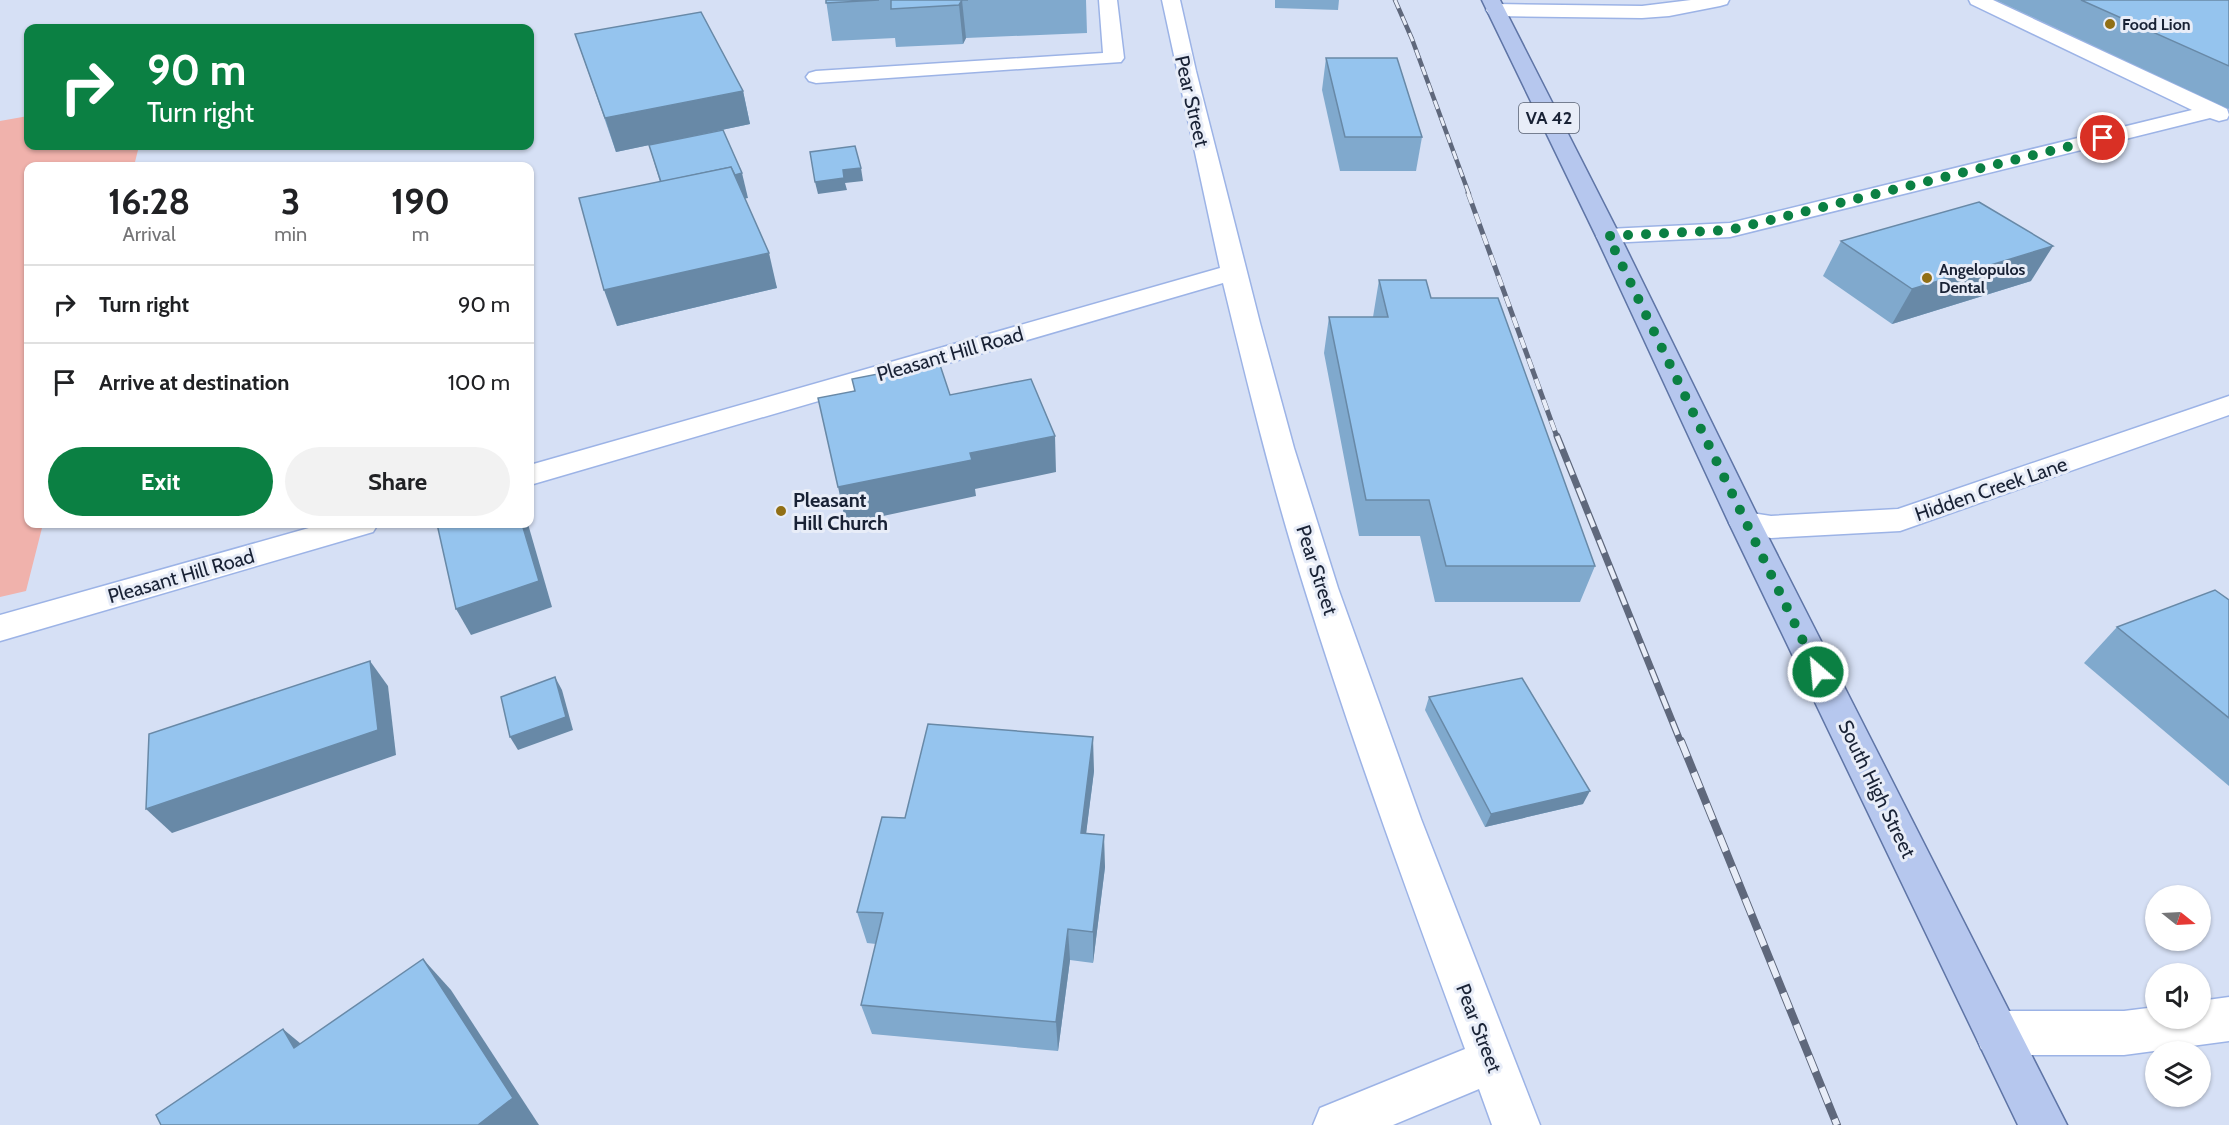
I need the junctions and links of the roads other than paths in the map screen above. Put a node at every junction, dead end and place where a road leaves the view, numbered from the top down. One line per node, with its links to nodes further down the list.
1 (1108, 0): 6 (street)
2 (1171, 0): 9 (street, Pear Street)
3 (1720, 0): 5 (street)
4 (1978, 0): 7 (street)
5 (1493, 5): 8 (main road, South High Street / VA 42)
6 (816, 76)
7 (2221, 114): 8 (street)
8 (1608, 236): 12 (main road, South High Street / VA 42)
9 (1233, 272): 11 (street, Pleasant Hill Road); 17 (street, Pear Street)
10 (2229, 405): 12 (street, Hidden Creek Lane)
11 (534, 474)
12 (1745, 523): 16 (main road, South High Street / VA 42)
13 (348, 528): 14 (street, Pleasant Hill Road)
14 (0, 628)
15 (2229, 1019): 16 (street)
16 (1997, 1033): 20 (main road, South High Street / VA 42)
17 (1492, 1061): 18 (street); 19 (street, Pear Street)
18 (1337, 1125)
19 (1515, 1125)
20 (2043, 1125)

